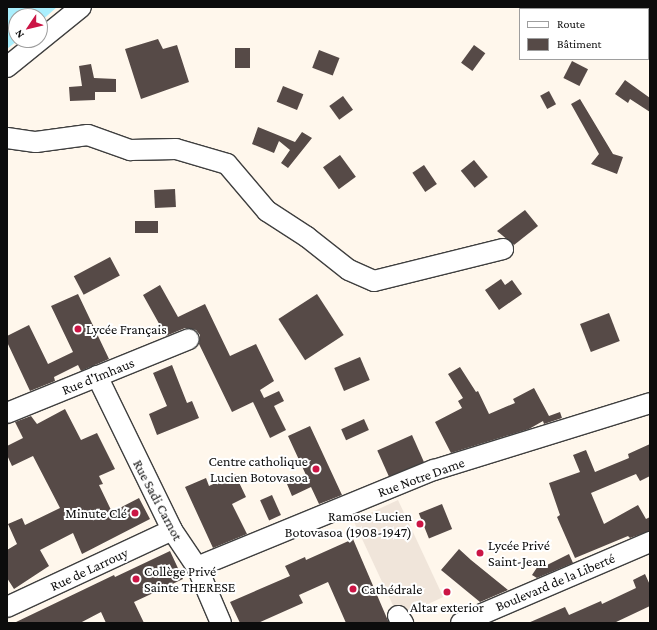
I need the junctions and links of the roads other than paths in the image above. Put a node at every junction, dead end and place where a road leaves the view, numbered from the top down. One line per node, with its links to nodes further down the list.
1 (81, 7): 2 (street)
2 (7, 67)
3 (7, 138): 4 (street)
4 (503, 250)
5 (189, 339): 6 (street, Rue d'Imhaus)
6 (97, 376): 8 (street, Rue d'Imhaus); 9 (street, Rue Sadi Carnot)
7 (650, 403): 11 (street, Rue Notre Dame)
8 (7, 413)
9 (172, 530): 11 (street, Rue Sadi Carnot); 12 (street, Rue de Larrouy)
10 (650, 542): 14 (street, Boulevard de la Liberté)
11 (197, 567): 13 (street, Rue Sadi Carnot)
12 (7, 607)
13 (222, 623)
14 (461, 623)

